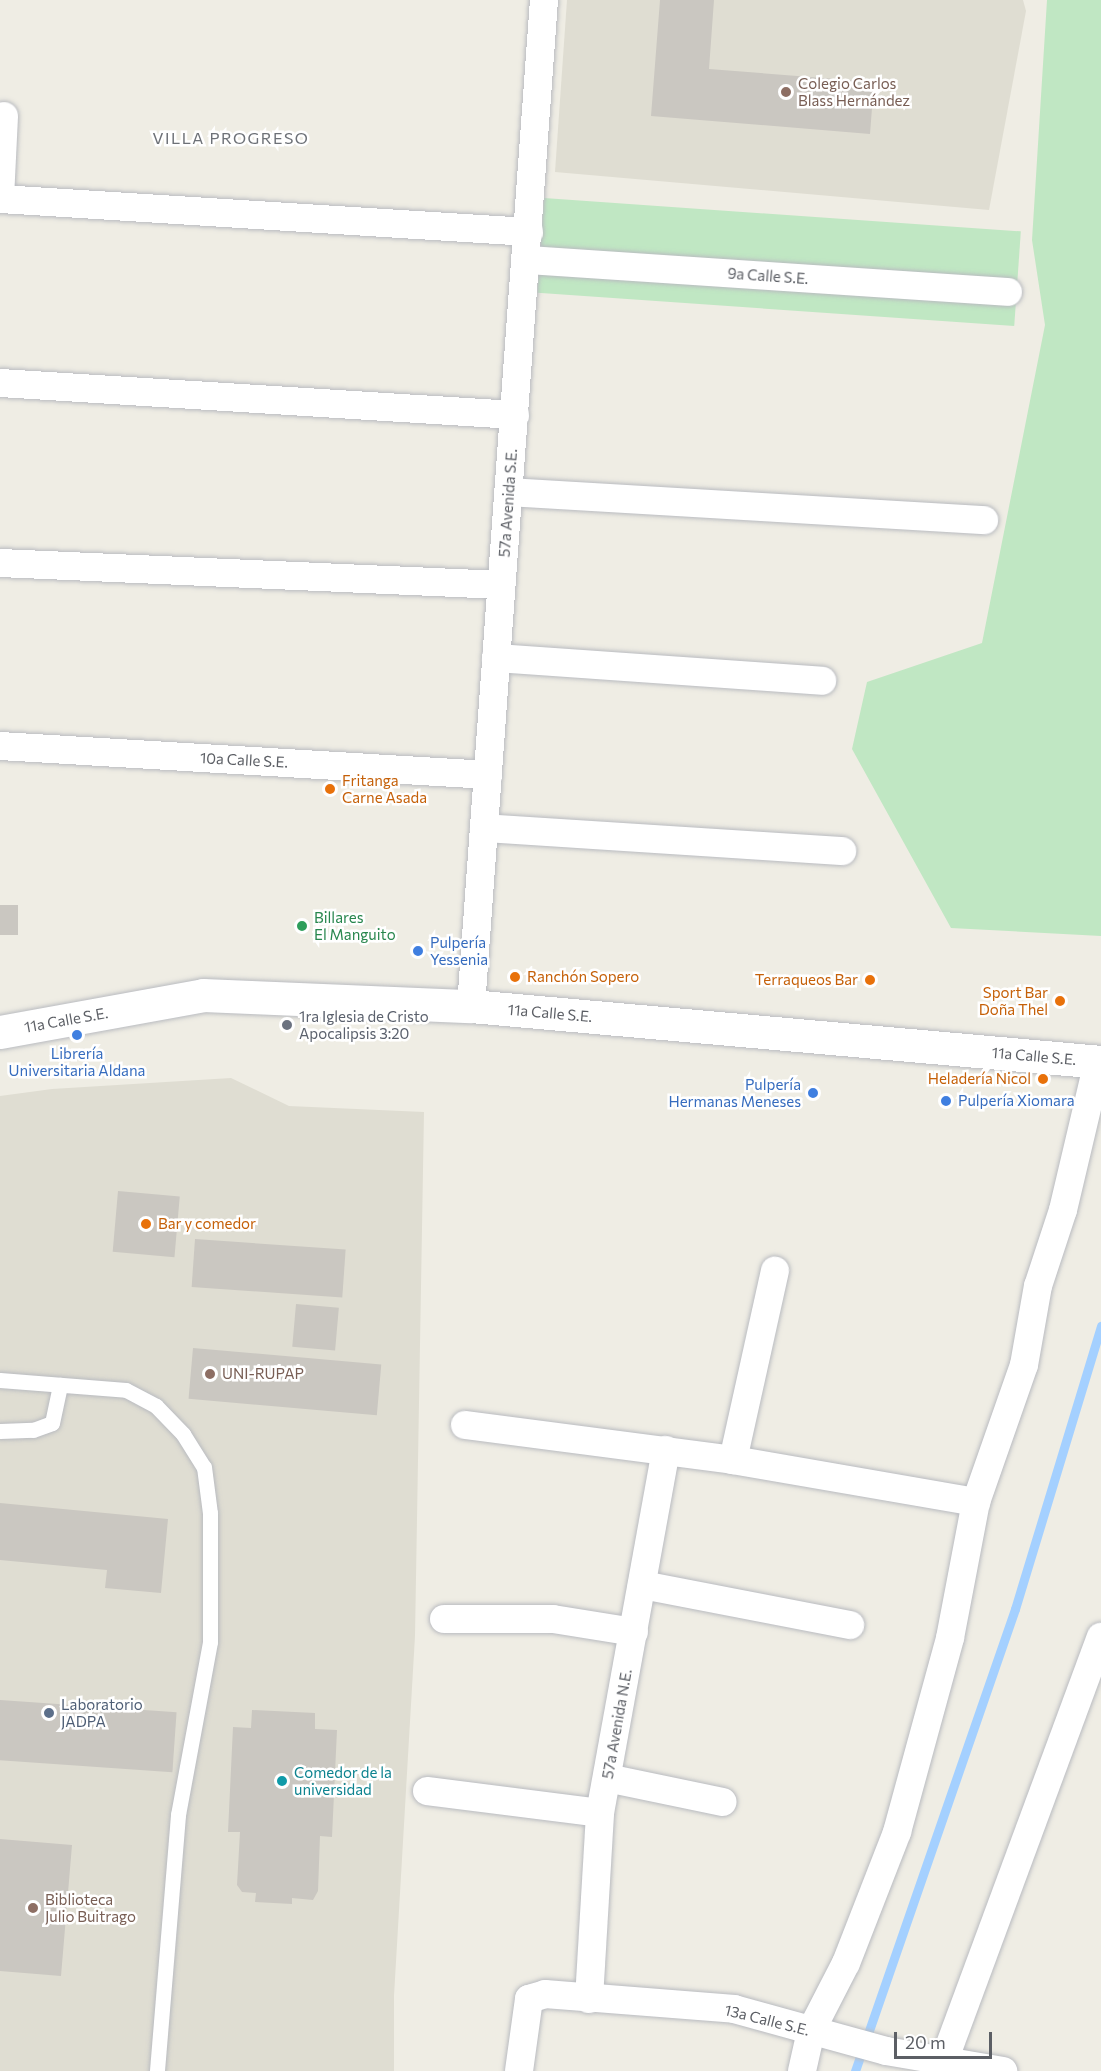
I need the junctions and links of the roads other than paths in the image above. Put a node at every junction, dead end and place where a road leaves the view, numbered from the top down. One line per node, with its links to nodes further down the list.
1 (544, 0): 4 (street, 57a Avenida S.E.)
2 (4, 116): 3 (street)
3 (0, 198): 4 (street, 9a Calle S.E.)
4 (528, 246): 5 (street, 9a Calle S.E.); 7 (street, 57a Avenida S.E.)
5 (1008, 292)
6 (0, 384): 7 (street)
7 (515, 415): 8 (street, 57a Avenida S.E.)
8 (509, 492): 9 (street); 11 (street, 57a Avenida S.E.)
9 (984, 520)
10 (0, 563): 11 (street)
11 (502, 585): 12 (street, 57a Avenida S.E.)
12 (496, 658): 13 (street); 15 (street, 57a Avenida S.E.)
13 (822, 681)
14 (0, 746): 15 (street, 10a Calle S.E.)
15 (488, 775): 16 (street, 57a Avenida S.E.)
16 (484, 828): 17 (street); 18 (street, 57a Avenida S.E.)
17 (842, 851)
18 (471, 1006): 19 (street, 11a Calle S.E.); 20 (street, 11a Calle S.E.)
19 (0, 1032)
20 (1100, 1062): 28 (street)
21 (775, 1270): 27 (street)
22 (0, 1380): 23 (lane)
23 (60, 1385): 25 (lane); 41 (lane)
24 (465, 1425): 26 (street)
25 (0, 1431)
26 (666, 1450): 27 (street); 29 (street, 57a Avenida N.E.)
27 (733, 1460): 28 (street)
28 (976, 1502): 39 (street)
29 (642, 1585): 31 (street); 32 (street, 57a Avenida N.E.)
30 (444, 1619): 32 (street)
31 (850, 1625)
32 (634, 1632): 34 (street, 57a Avenida N.E.)
33 (1101, 1637): 40 (street)
34 (607, 1778): 36 (street); 37 (street, 57a Avenida N.E.)
35 (426, 1791): 37 (street)
36 (723, 1802)
37 (600, 1813): 38 (street, 57a Avenida N.E.)
38 (589, 1999): 39 (street, 13a Calle S.E.); 42 (street, 13a Calle S.E.)
39 (811, 2031): 40 (street, 13a Calle S.E.); 43 (street)
40 (945, 2058): 44 (street, 13a Calle S.E.)
41 (157, 2071)
42 (519, 2071)
43 (802, 2071)
44 (1003, 2071)

